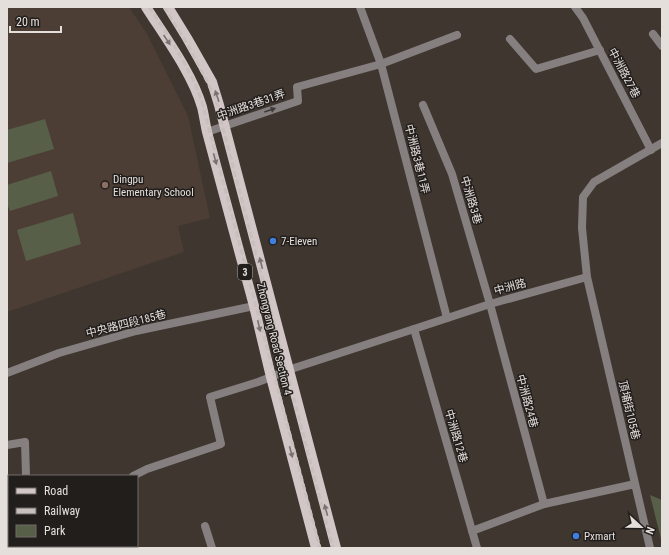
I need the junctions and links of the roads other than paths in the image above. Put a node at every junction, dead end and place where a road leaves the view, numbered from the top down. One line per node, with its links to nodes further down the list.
1 (146, 7): 13 (main road, Zhongyang Road Section 4 / 3, one-way to 13)
2 (168, 7): 12 (main road, Zhongyang Road Section 4 / 3, one-way to 2)
3 (360, 7): 10 (street, 中洲路3巷11弄)
4 (575, 7): 9 (street, 中洲路27巷)
5 (653, 34): 8 (street)
6 (457, 35): 10 (street)
7 (510, 39): 9 (street)
8 (662, 46)
9 (600, 50): 15 (street, 中洲路27巷)
10 (381, 64): 12 (street, 中洲路3巷31弄, one-way to 10); 19 (street, 中洲路3巷11弄)
11 (424, 104): 17 (street, 中洲路3巷)
12 (225, 125): 13 (street, 中洲路3巷31弄); 21 (main road, Zhongyang Road Section 4 / 3, one-way to 12)
13 (207, 132): 18 (main road, Zhongyang Road Section 4 / 3, one-way to 18)
14 (662, 143): 15 (street)
15 (652, 150): 16 (street)
16 (588, 277): 17 (street, 中洲路); 27 (street, 頂埔街105巷)
17 (490, 304): 19 (street, 中洲路); 28 (street, 中洲路24巷)
18 (254, 306): 22 (street, 中央路四段185巷); 23 (main road, Zhongyang Road Section 4 / 3, one-way to 23)
19 (447, 318): 20 (street, 中洲路)
20 (414, 330): 21 (street, 中洲路); 30 (street, 中洲路12巷)
21 (288, 370): 23 (street, 中洲路); 33 (main road, Zhongyang Road Section 4 / 3, one-way to 21)
22 (7, 373)
23 (270, 377): 26 (street, 中洲路); 32 (main road, Zhongyang Road Section 4 / 3, one-way to 32)
24 (7, 445): 25 (street)
25 (26, 475)
26 (135, 475)
27 (635, 484): 28 (street); 35 (street, 頂埔街105巷)
28 (544, 504): 30 (street)
29 (205, 526): 31 (street)
30 (472, 531): 34 (street, 中洲路12巷)
31 (212, 548)
32 (316, 548)
33 (336, 548)
34 (478, 548)
35 (650, 548)

